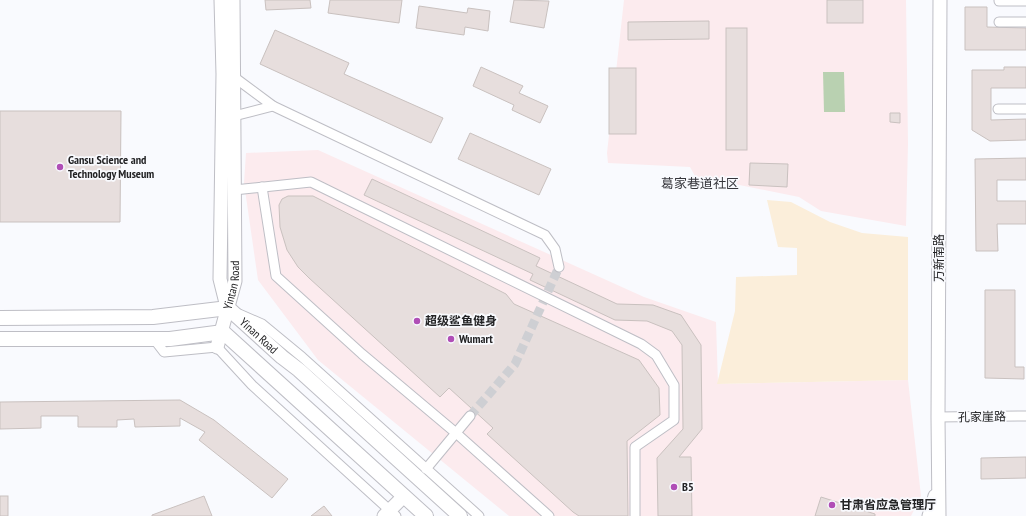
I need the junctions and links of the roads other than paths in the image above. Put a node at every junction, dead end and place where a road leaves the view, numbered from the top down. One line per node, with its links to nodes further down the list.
1 (221, 0): 16 (street, Yintan Road)
2 (234, 0): 8 (street, Yintan Road)
3 (940, 0): 24 (street, 万新南路)
4 (999, 1): 5 (street)
5 (1026, 1)
6 (999, 22): 7 (street)
7 (1026, 22)
8 (234, 77): 9 (street); 12 (street, Yintan Road)
9 (273, 106): 12 (street); 15 (street)
10 (998, 109): 11 (street)
11 (1026, 109)
12 (234, 116): 14 (street, Yintan Road)
13 (262, 187): 14 (street); 25 (street); 34 (street)
14 (234, 190): 16 (street, Yintan Road)
15 (559, 267)
16 (228, 308): 17 (main road, Yinan Road); 18 (street); 26 (street); 31 (main road, Yinan Road)
17 (0, 318)
18 (222, 332): 20 (main road, Yinan Road); 21 (street); 28 (main road, Yinan Road)
19 (0, 339): 20 (main road, Yinan Road)
20 (154, 339): 21 (street)
21 (217, 347): 29 (street)
22 (470, 416): 25 (street)
23 (1026, 416): 24 (street, 孔家崖路)
24 (938, 417): 27 (street, 万新南路)
25 (456, 432): 26 (street); 33 (street)
26 (426, 468): 32 (street)
27 (938, 487): 35 (street); 36 (street, 万新南路)
28 (404, 496): 29 (street); 30 (main road, Yinan Road)
29 (390, 514)
30 (426, 516)
31 (460, 516)
32 (479, 516)
33 (549, 516)
34 (635, 516)
35 (929, 516)
36 (939, 516)

